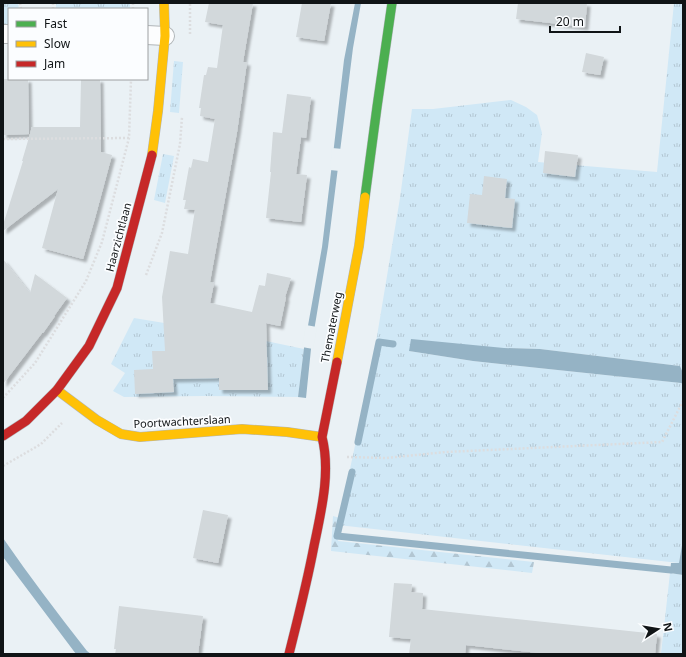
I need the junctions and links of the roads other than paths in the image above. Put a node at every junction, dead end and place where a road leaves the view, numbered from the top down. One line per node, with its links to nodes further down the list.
1 (164, 3): 3 (street, Haarzichtlaan)
2 (392, 3): 6 (street, Thematerweg)
3 (156, 35): 4 (street, Haarzichtlaan)
4 (57, 390): 5 (street, Haarzichtlaan); 6 (street, Poortwachterslaan)
5 (4, 434)
6 (322, 437): 7 (street, Thematerweg)
7 (289, 654)

